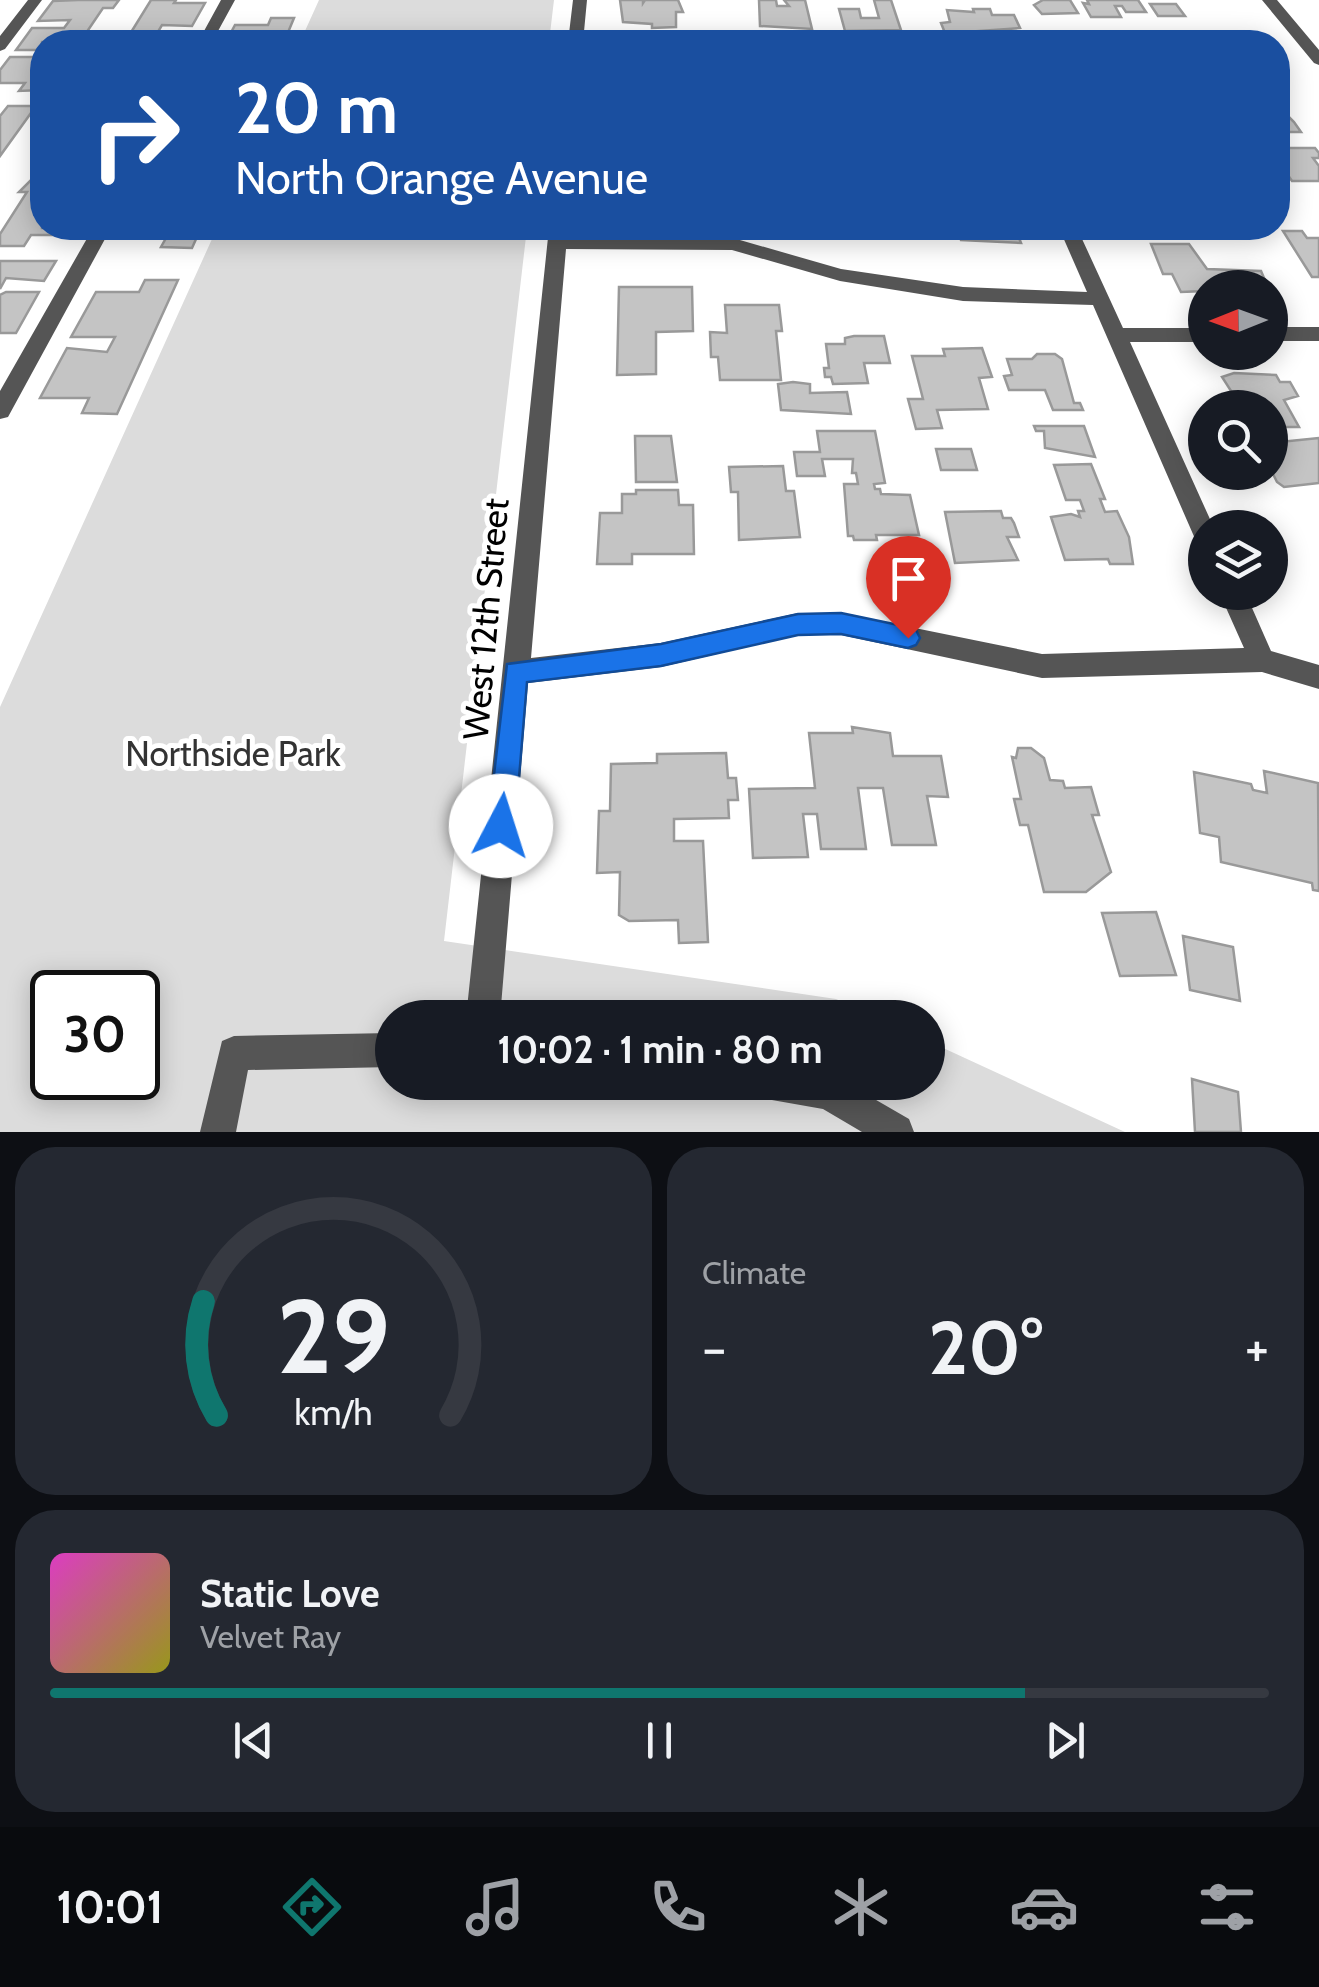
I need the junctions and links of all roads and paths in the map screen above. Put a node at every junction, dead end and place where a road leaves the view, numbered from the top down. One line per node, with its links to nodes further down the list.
1 (35, 0): 8 (street)
2 (228, 0): 5 (street)
3 (580, 0): 6 (street)
4 (1270, 0): 7 (street)
5 (212, 30)
6 (577, 30)
7 (1308, 38): 9 (street)
8 (0, 46)
9 (1319, 60)
10 (95, 240): 19 (street)
11 (557, 240): 23 (street, West 12th Street)
12 (655, 240): 14 (street)
13 (1073, 240): 14 (street)
14 (1100, 299): 18 (street)
15 (1288, 334): 16 (street)
16 (1319, 334)
17 (1188, 335): 18 (street)
18 (1116, 336): 20 (street)
19 (0, 412)
20 (1194, 510)
21 (1240, 610): 22 (street)
22 (1262, 660): 23 (street); 24 (street)
23 (516, 672): 25 (street, West 12th Street)
24 (1319, 678)
25 (485, 1000)
26 (375, 1050): 28 (street)
27 (842, 1100): 29 (street)
28 (218, 1132)
29 (896, 1132)

